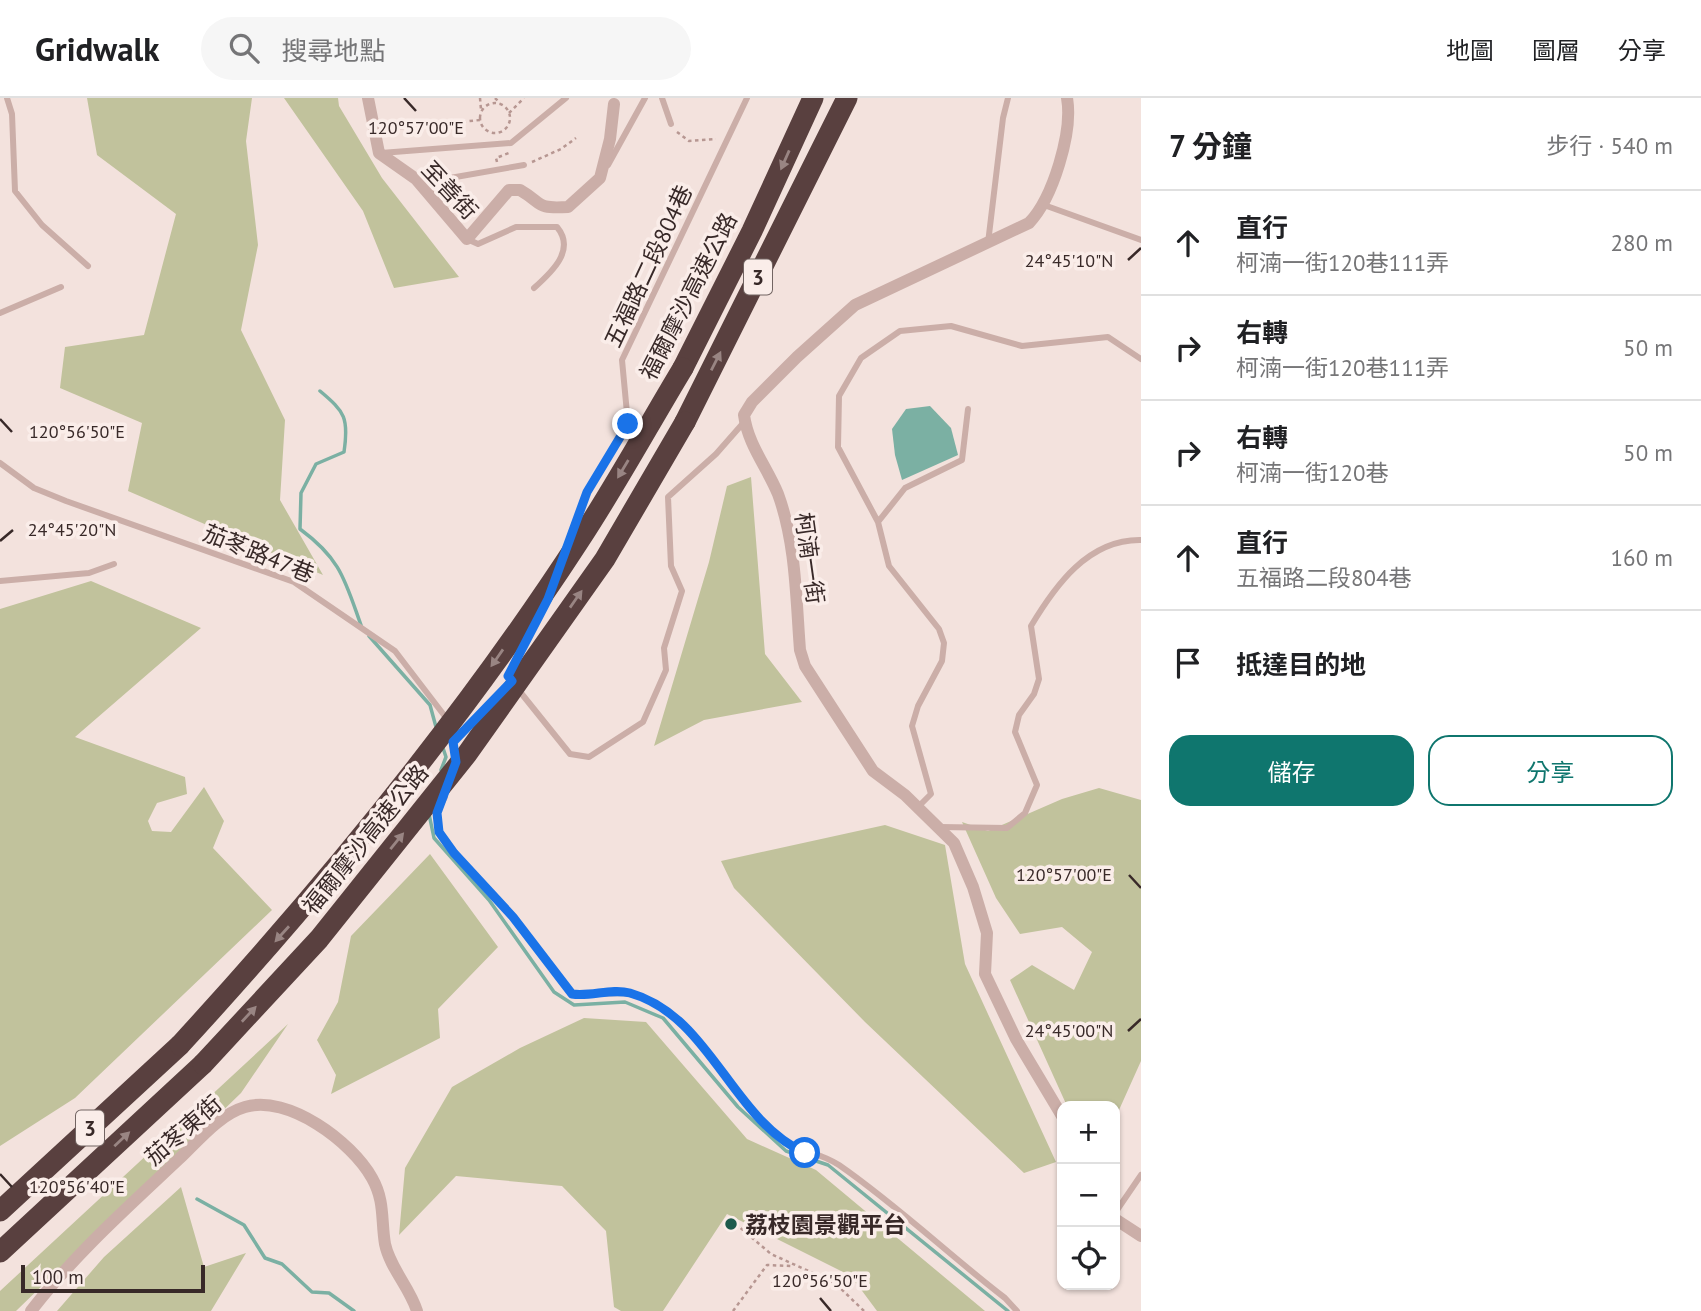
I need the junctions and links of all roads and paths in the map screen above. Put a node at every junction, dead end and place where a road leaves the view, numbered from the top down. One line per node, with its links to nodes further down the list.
1 (6, 98): 32 (lane)
2 (368, 98): 24 (street)
3 (480, 98): 16 (path)
4 (495, 98): 15 (path)
5 (524, 98): 17 (path)
6 (566, 98): 23 (lane)
7 (645, 98): 26 (lane)
8 (662, 98): 19 (lane)
9 (747, 98): 22 (lane, 五福路二段804巷)
10 (813, 98): 51 (highway, 福爾摩沙高速公路 / 3, one-way to 51, bridge)
11 (847, 98): 55 (highway, 福爾摩沙高速公路 / 3, one-way to 11, bridge)
12 (1008, 98): 31 (lane)
13 (1067, 98): 28 (street)
14 (613, 101): 26 (street)
15 (500, 103): 16 (path); 17 (path)
16 (481, 113): 18 (path)
17 (509, 113): 18 (path)
18 (480, 120): 20 (path)
19 (671, 124): 22 (path)
20 (390, 130)
21 (576, 138): 25 (path)
22 (728, 138): 44 (lane, 五福路二段804巷)
23 (512, 143): 24 (lane); 25 (path)
24 (379, 153): 27 (street, 至善街)
25 (524, 165): 27 (lane)
26 (600, 178): 29 (street, 至善街)
27 (416, 179): 29 (street, 至善街)
28 (1044, 205): 30 (lane); 31 (street)
29 (467, 239): 34 (lane, 至善街)
30 (1141, 240)
31 (988, 245): 38 (street)
32 (88, 266)
33 (61, 287): 35 (lane)
34 (534, 288)
35 (0, 313)
36 (1141, 359): 40 (lane)
37 (968, 409): 40 (lane)
38 (745, 421): 44 (lane); 46 (street, 柯湳一街)
39 (0, 463): 45 (lane, 茄苳路47巷)
40 (878, 522): 46 (lane)
41 (1141, 540): 47 (lane)
42 (114, 564): 43 (lane)
43 (0, 581)
44 (512, 681): 45 (lane)
45 (453, 742): 61 (lane)
46 (918, 807): 47 (street, 柯湳一街)
47 (940, 827): 48 (street, 柯湳一街)
48 (1057, 1107)
49 (1141, 1175): 50 (lane)
50 (1120, 1206)
51 (0, 1212)
52 (730, 1219): 56 (path)
53 (1120, 1222): 54 (street)
54 (1141, 1236)
55 (0, 1252)
56 (795, 1266): 59 (path); 60 (path)
57 (31, 1311): 58 (street, 茄苳東街)
58 (417, 1311)
59 (733, 1311)
60 (864, 1311)
61 (1017, 1311)

